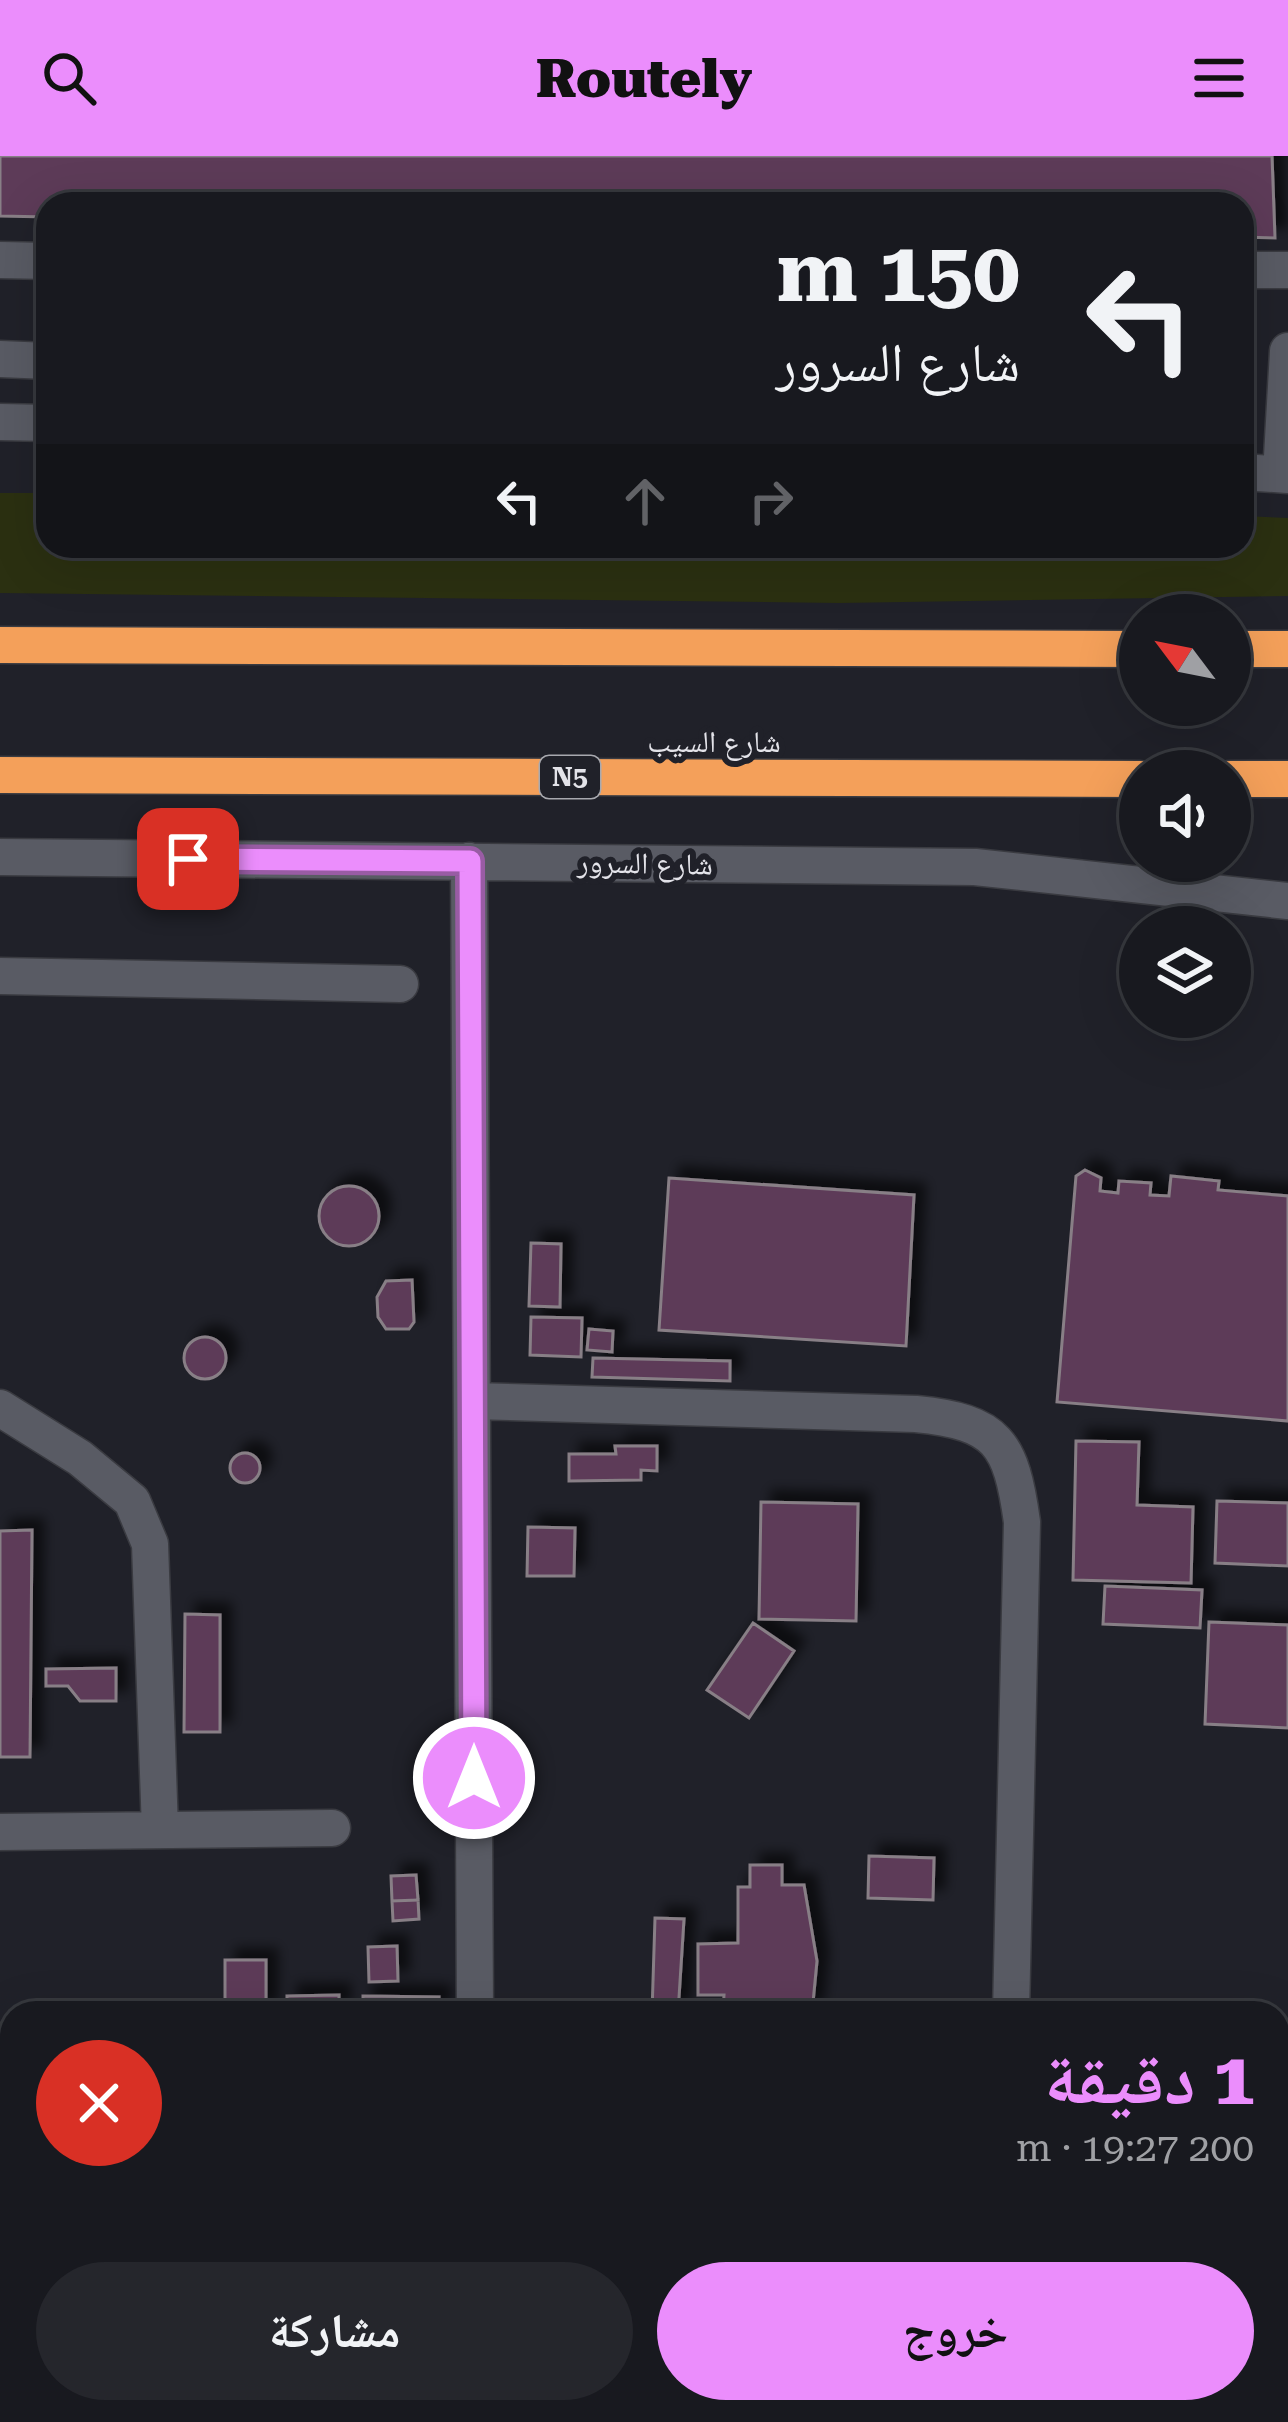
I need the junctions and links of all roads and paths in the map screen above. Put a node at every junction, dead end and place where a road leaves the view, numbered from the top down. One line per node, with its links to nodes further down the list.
1 (0, 260): 2 (street)
2 (36, 260)
3 (1254, 270): 4 (street)
4 (1288, 270)
5 (1288, 351): 11 (street)
6 (0, 359): 7 (street)
7 (36, 360)
8 (0, 422): 9 (street)
9 (36, 423)
10 (1254, 473): 11 (street)
11 (1285, 474)
12 (0, 645): 13 (highway)
13 (1119, 649)
14 (1251, 649): 15 (highway)
15 (1288, 649)
16 (0, 775): 17 (highway, شارع السيب / N5)
17 (1119, 778)
18 (1251, 779): 19 (highway)
19 (1288, 779)
20 (0, 857): 21 (street, شارع السرور)
21 (470, 861): 22 (street, شارع السرور); 25 (street)
22 (1288, 901)
23 (0, 976): 24 (street)
24 (400, 984)
25 (472, 1401): 30 (street); 31 (street)
26 (0, 1408): 28 (street)
27 (332, 1828): 28 (street)
28 (160, 1830): 29 (street)
29 (0, 1832)
30 (476, 2001)
31 (1011, 2001)

